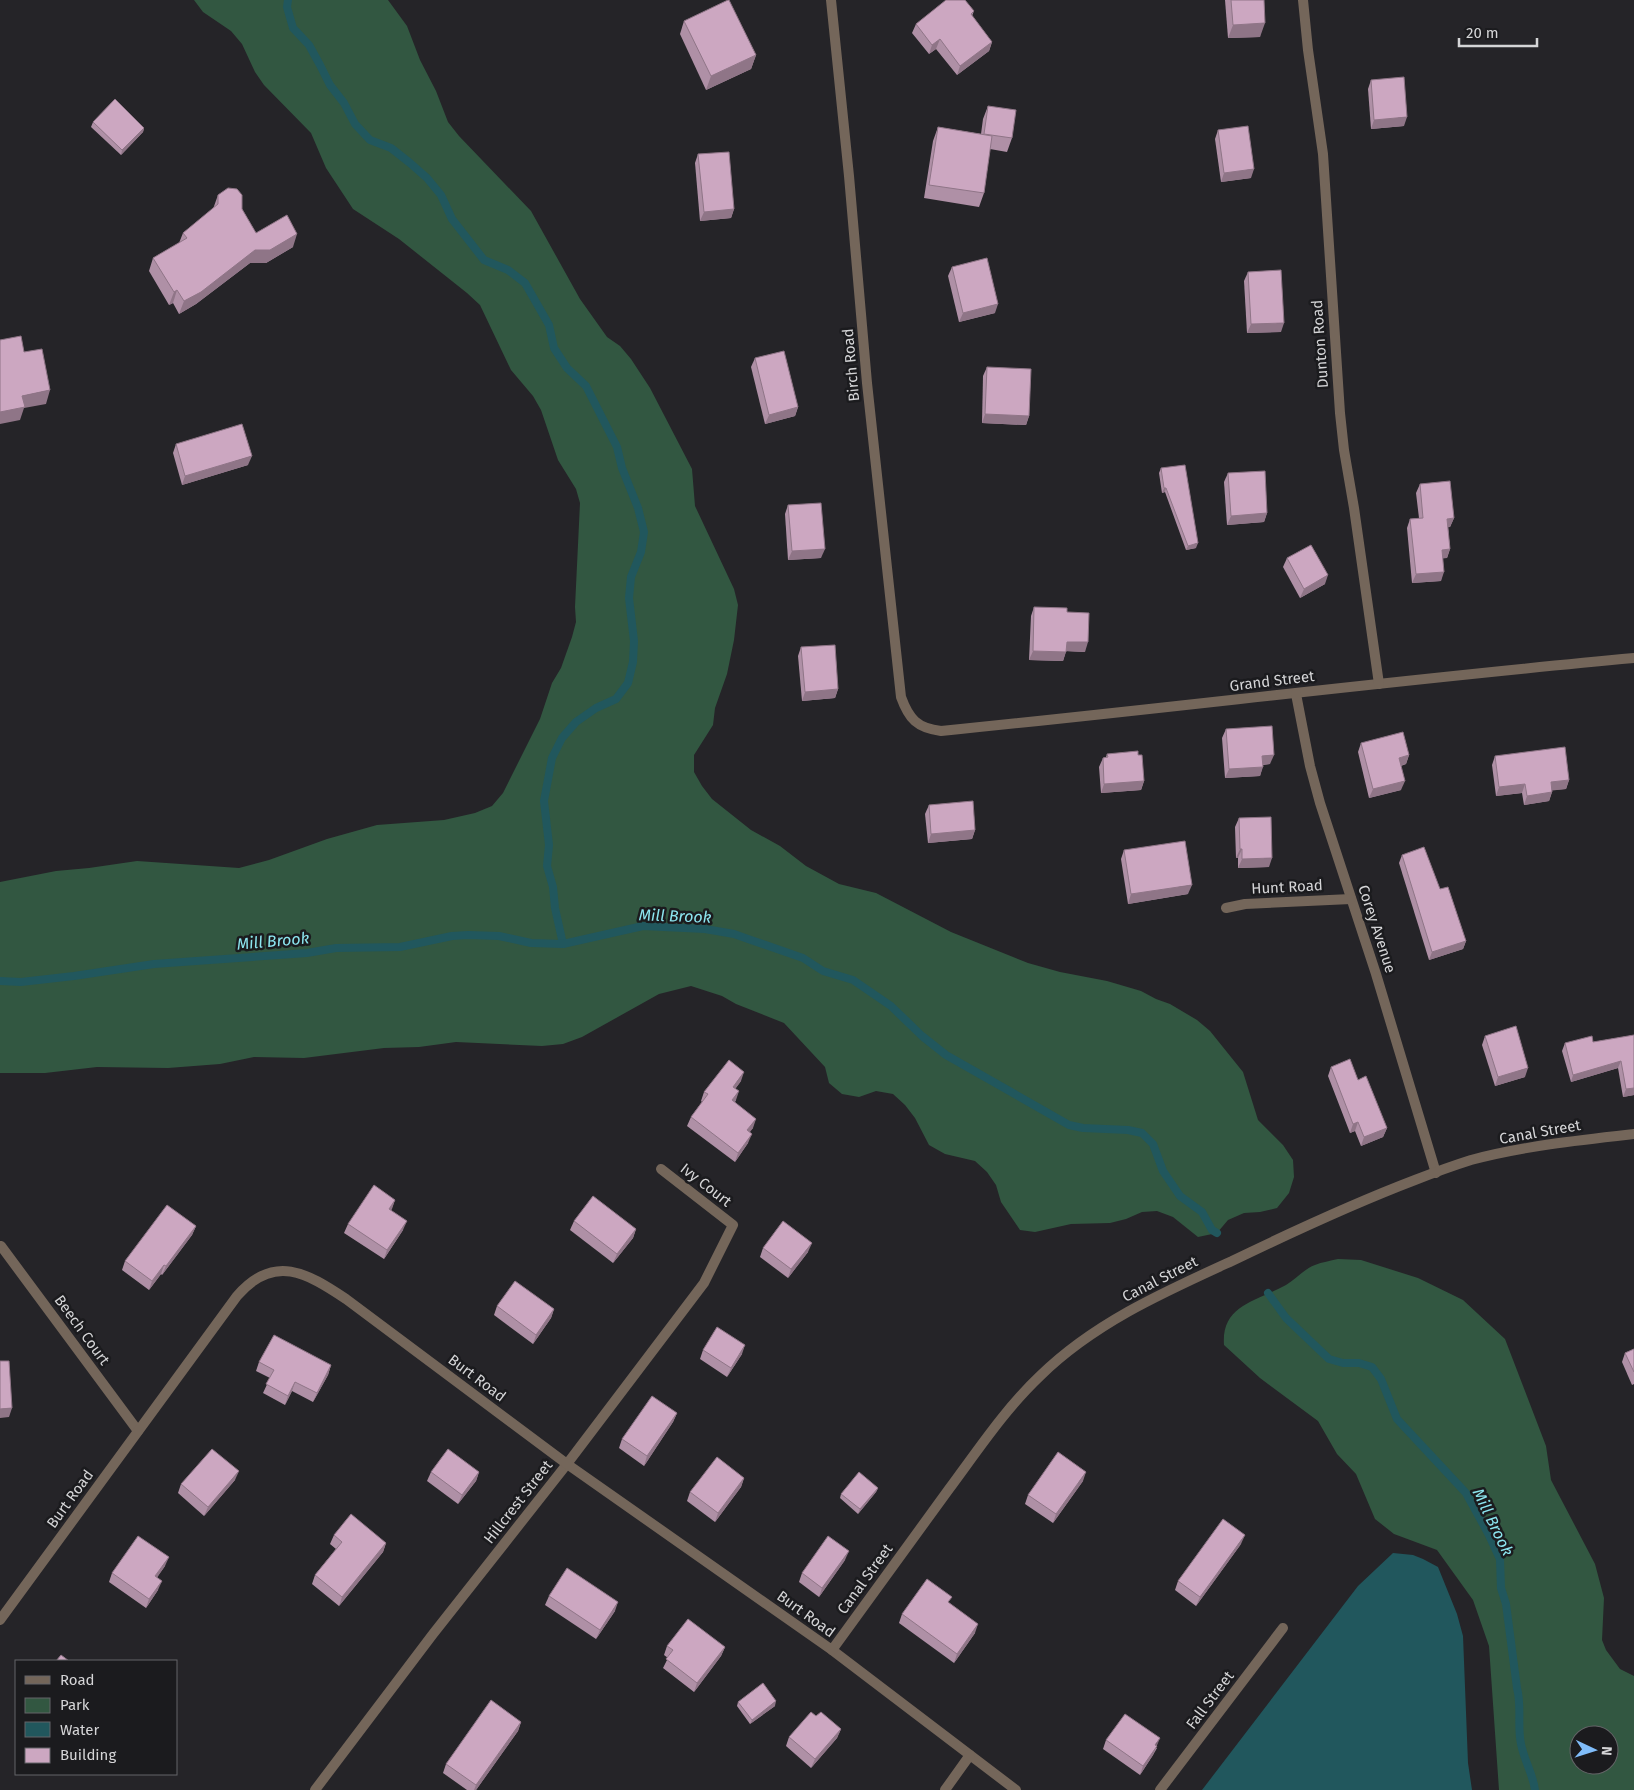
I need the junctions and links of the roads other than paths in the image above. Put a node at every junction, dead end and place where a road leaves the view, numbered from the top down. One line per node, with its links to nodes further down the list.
1 (831, 0): 6 (street, Birch Road)
2 (1303, 0): 4 (street, Dunton Road)
3 (1634, 658): 4 (street, Grand Street)
4 (1379, 684): 5 (street, Grand Street)
5 (1296, 694): 6 (street, Grand Street); 7 (street, Corey Avenue)
6 (916, 722)
7 (1351, 899): 8 (street, Hunt Road); 11 (street, Corey Avenue)
8 (1226, 908)
9 (1634, 1134): 11 (street, Canal Street)
10 (661, 1169): 12 (street, Ivy Court)
11 (1436, 1172): 18 (street, Canal Street)
12 (733, 1225): 15 (street, Hillcrest Street)
13 (1, 1246): 14 (street, Beech Court)
14 (138, 1431): 15 (street, Burt Road); 16 (street, Burt Road)
15 (567, 1464): 18 (street, Burt Road); 20 (street, Hillcrest Street)
16 (0, 1620)
17 (1283, 1628): 23 (street, Fall Street)
18 (832, 1650): 19 (street, Burt Road)
19 (970, 1755): 21 (street); 22 (street, Burt Road)
20 (315, 1790)
21 (946, 1790)
22 (1016, 1790)
23 (1160, 1790)

